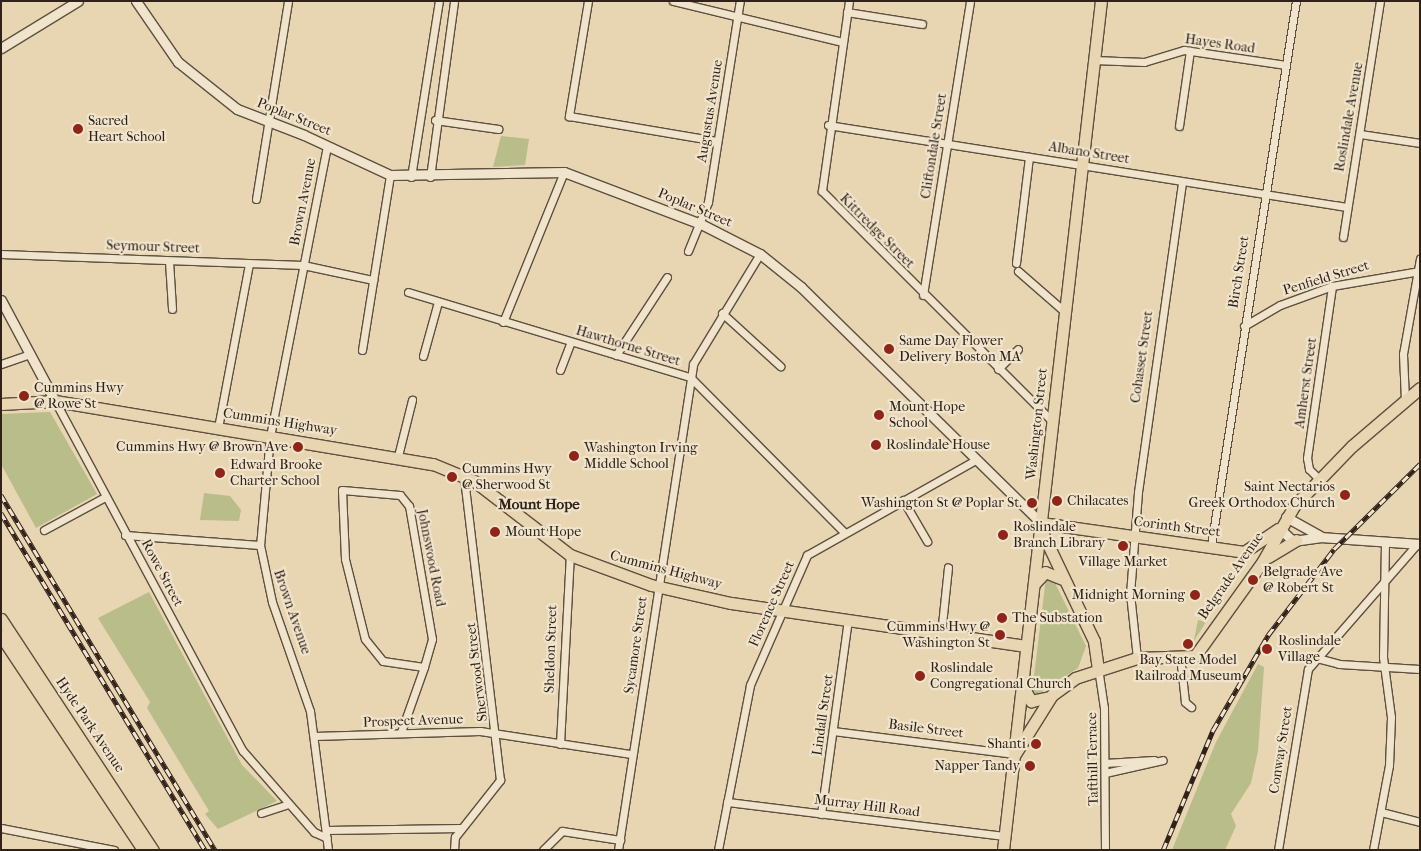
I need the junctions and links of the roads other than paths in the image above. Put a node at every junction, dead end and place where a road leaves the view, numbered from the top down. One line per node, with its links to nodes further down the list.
1 (78, 1): 18 (street)
2 (136, 1): 23 (street, Poplar Street)
3 (288, 1): 23 (street)
4 (438, 1): 36 (street)
5 (454, 1): 22 (street)
6 (588, 1): 28 (street)
7 (673, 1): 15 (street)
8 (740, 1): 15 (street, Augustus Avenue)
9 (849, 1): 14 (street, Kittredge Street)
10 (970, 1): 29 (street, Cliftondale Street)
11 (1101, 1): 20 (main road, Washington Street)
12 (1296, 1): 21 (street, Birch Street)
13 (1380, 1): 27 (street, Roslindale Avenue)
14 (848, 12): 16 (street); 17 (street, Kittredge Street)
15 (737, 17): 17 (street); 28 (street, Augustus Avenue)
16 (922, 24)
17 (842, 42): 24 (street, Kittredge Street)
18 (1, 48)
19 (1190, 51): 20 (street, Hayes Road); 21 (street, Hayes Road); 25 (street)
20 (1094, 60): 33 (main road, Washington Street)
21 (1286, 65): 39 (street, Birch Street)
22 (435, 120): 26 (street); 37 (street)
23 (270, 121): 31 (street, Poplar Street); 40 (street)
24 (828, 125): 29 (street, Albano Street); 56 (street, Kittredge Street)
25 (1179, 126)
26 (498, 129)
27 (1360, 134): 30 (street); 41 (street, Roslindale Avenue)
28 (717, 141): 42 (street, Augustus Avenue)
29 (947, 144): 32 (street, Albano Street); 56 (street, Cliftondale Street)
30 (1420, 144)
31 (327, 146): 35 (street, Poplar Street); 50 (street, Brown Avenue)
32 (1029, 157): 33 (street, Albano Street); 60 (street)
33 (1082, 164): 38 (street, Albano Street); 60 (main road, Washington Street)
34 (564, 172): 37 (street, Poplar Street); 42 (street, Poplar Street); 62 (street)
35 (390, 176): 36 (street, Poplar Street); 53 (street)
36 (411, 177): 37 (street, Poplar Street)
37 (430, 177)
38 (1182, 182): 39 (street, Albano Street); 95 (street, Cohasset Street)
39 (1264, 195): 41 (street, Albano Street); 63 (street, Birch Street)
40 (256, 199)
41 (1347, 206): 43 (street, Roslindale Avenue)
42 (701, 224): 44 (street, Augustus Avenue); 46 (street, Poplar Street)
43 (1343, 237)
44 (688, 251)
45 (1, 254): 48 (street, Seymour Street)
46 (760, 254): 61 (street, Sycamore Street); 84 (street, Poplar Street)
47 (1420, 259): 51 (street)
48 (169, 260): 49 (street, Seymour Street); 59 (street)
49 (249, 264): 50 (street, Seymour Street); 81 (street)
50 (303, 265): 53 (street, Seymour Street); 82 (street, Brown Avenue)
51 (1419, 271): 54 (street, Penfield Street); 77 (street)
52 (667, 277): 68 (street)
53 (373, 280): 66 (street)
54 (1332, 286): 63 (street, Penfield Street); 86 (street, Amherst Street)
55 (408, 292): 58 (street, Hawthorne Street)
56 (923, 295): 72 (street, Kittredge Street)
57 (1, 300): 67 (street, Rowe Street)
58 (438, 302): 62 (street, Hawthorne Street); 69 (street)
59 (172, 309)
60 (1065, 312): 80 (main road, Washington Street)
61 (722, 313): 71 (street); 74 (street, Sycamore Street)
62 (503, 322): 64 (street, Hawthorne Street)
63 (1244, 326): 102 (street, Birch Street)
64 (571, 342): 68 (street, Hawthorne Street); 73 (street)
65 (1018, 349): 72 (street)
66 (362, 350)
67 (30, 354): 70 (street); 78 (street, Rowe Street)
68 (616, 355): 74 (street, Hawthorne Street)
69 (424, 356)
70 (1, 364)
71 (780, 366)
72 (998, 369): 80 (street, Kittredge Street)
73 (560, 370)
74 (690, 377): 93 (street, Hawthorne Street); 111 (street, Sycamore Street)
75 (1420, 388): 77 (main road, Belgrade Avenue)
76 (412, 400): 83 (street)
77 (1405, 400): 86 (main road, Belgrade Avenue)
78 (56, 401): 79 (main road, Cummins Highway); 81 (main road, Cummins Highway); 87 (street, Rowe Street)
79 (1, 404)
80 (1053, 422): 90 (main road, Washington Street)
81 (218, 428): 82 (main road, Cummins Highway)
82 (270, 436): 83 (main road, Cummins Highway); 101 (street, Brown Avenue)
83 (398, 456): 85 (main road, Cummins Highway)
84 (974, 461): 88 (street, Florence Street); 90 (street, Poplar Street)
85 (464, 476): 104 (main road, Cummins Highway); 130 (street, Sherwood Street)
86 (1319, 479): 89 (main road, Belgrade Avenue)
87 (105, 496): 92 (street); 94 (street, Rowe Street)
88 (903, 500): 93 (street, Florence Street); 98 (street)
89 (1286, 517): 91 (main road, Belgrade Avenue); 96 (street)
90 (1041, 523): 95 (main road, Corinth Street); 108 (main road); 110 (main road, Washington Street)
91 (1279, 528): 97 (street); 103 (main road); 105 (main road, Belgrade Avenue)
92 (44, 530)
93 (844, 532): 112 (street, Florence Street)
94 (125, 535): 101 (street); 138 (street, Rowe Street)
95 (1135, 537): 102 (main road, Corinth Street); 119 (street, Cohasset Street)
96 (1320, 537): 97 (street); 99 (street)
97 (1296, 540): 105 (main road)
98 (927, 541)
99 (1385, 541): 100 (street); 109 (street)
100 (1419, 543): 109 (street, Conway Street)
101 (260, 545): 131 (street, Brown Avenue)
102 (1211, 546): 103 (main road, Corinth Street)
103 (1244, 552): 107 (main road)
104 (570, 555): 111 (main road, Cummins Highway); 132 (street, Sheldon Street)
105 (1263, 561): 107 (main road, Belgrade Avenue)
106 (948, 567): 115 (street)
107 (1249, 575): 118 (main road, Belgrade Avenue)
108 (1063, 580): 110 (main road); 122 (main road)
109 (1384, 580): 120 (street, Conway Street); 123 (street)
110 (1034, 584): 117 (main road, Washington Street)
111 (656, 586): 112 (main road, Cummins Highway); 133 (street, Sycamore Street)
112 (781, 611): 114 (main road, Cummins Highway); 137 (street, Florence Street)
113 (1, 619): 149 (main road, Hyde Park Avenue)
114 (848, 620): 115 (main road, Cummins Highway); 128 (street, Lindall Street)
115 (941, 634): 117 (main road, Cummins Highway)
116 (1, 636): 149 (main road, Hyde Park Avenue)
117 (1026, 646): 125 (main road, Washington Street)
118 (1180, 656): 119 (main road); 127 (street)
119 (1137, 658): 122 (main road)
120 (1317, 658): 123 (street); 158 (street, Conway Street)
121 (424, 667): 121 (street, Johnswood Road); 129 (street, Johnswood Road)
122 (1098, 668): 126 (main road); 135 (street, Tafthill Terrace)
123 (1387, 669): 124 (street); 139 (street)
124 (1420, 669)
125 (1021, 684): 126 (main road); 134 (main road, Washington Street)
126 (1052, 695): 134 (main road)
127 (1191, 707)
128 (833, 731): 134 (street, Basile Street); 141 (street, Lindall Street)
129 (401, 732): 130 (street, Prospect Avenue); 131 (street, Prospect Avenue)
130 (497, 733): 132 (street, Prospect Avenue); 144 (street, Sherwood Street)
131 (314, 736): 145 (street, Brown Avenue)
132 (560, 744): 133 (street, Prospect Avenue)
133 (631, 754): 148 (street, Sycamore Street)
134 (1015, 754): 146 (main road, Washington Street)
135 (1105, 763): 136 (street, Tafthill Terrace); 136 (street)
136 (1105, 773): 157 (street, Tafthill Terrace)
137 (727, 802): 141 (street, Murray Hill Road); 155 (street, Florence Street)
138 (289, 804): 140 (street); 147 (street, Rowe Street)
139 (1381, 812): 142 (street); 159 (street)
140 (261, 813)
141 (821, 814): 146 (street, Murray Hill Road)
142 (1420, 822)
143 (1, 828): 150 (street)
144 (461, 828): 145 (street); 152 (street, Sherwood Street)
145 (326, 830): 147 (street, Brown Avenue)
146 (1005, 836): 156 (main road, Washington Street)
147 (327, 838): 151 (street, Brown Avenue)
148 (620, 840): 153 (street); 154 (street, Sycamore Street)
149 (150, 849)
150 (114, 850)
151 (328, 850)
152 (454, 850)
153 (543, 850)
154 (618, 850)
155 (718, 850)
156 (1003, 850)
157 (1105, 850)
158 (1278, 850)
159 (1373, 850)

